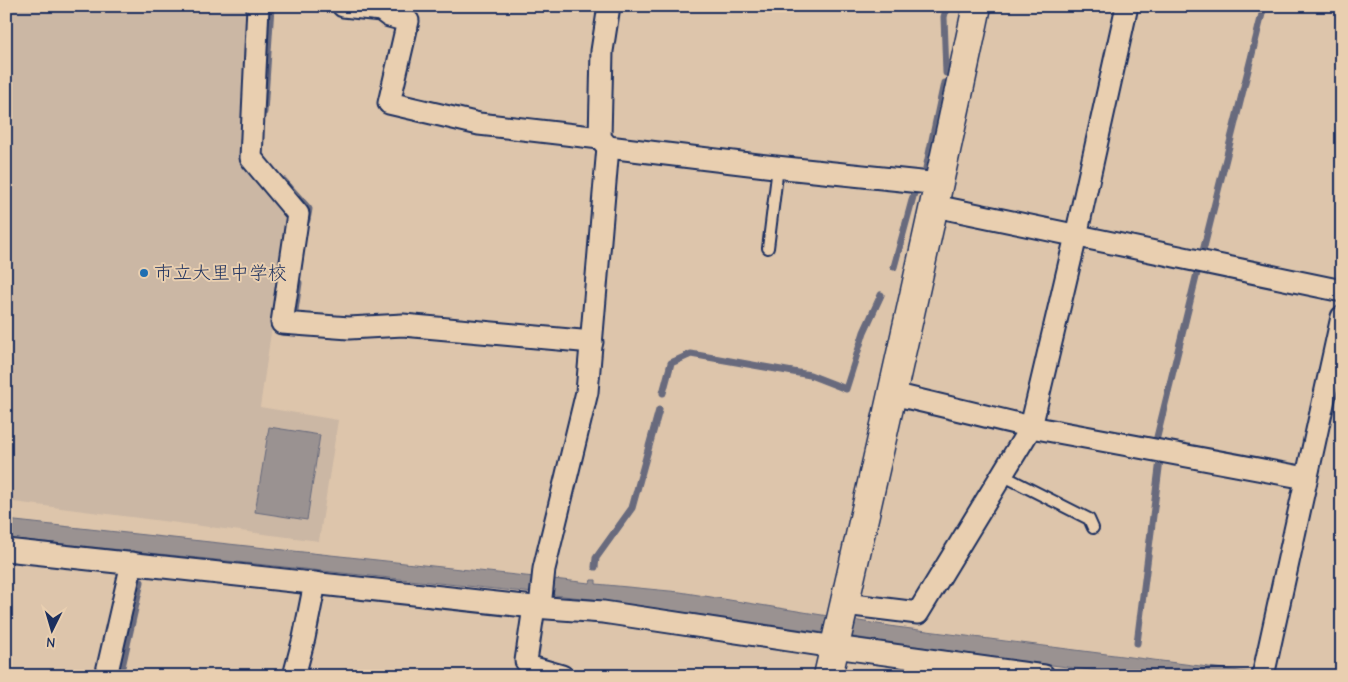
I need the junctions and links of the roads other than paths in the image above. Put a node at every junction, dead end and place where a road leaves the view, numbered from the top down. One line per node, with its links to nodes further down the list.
1 (258, 6): 14 (street)
2 (343, 6): 6 (street)
3 (609, 6): 7 (street)
4 (977, 6): 9 (street)
5 (1127, 6): 10 (street)
6 (382, 8): 7 (street)
7 (604, 143): 8 (street); 14 (street)
8 (778, 167): 9 (street); 11 (lane)
9 (937, 195): 10 (street); 15 (street)
10 (1076, 236): 12 (street); 16 (street)
11 (768, 248)
12 (1342, 291)
13 (1342, 317): 18 (street)
14 (592, 342): 23 (street)
15 (893, 394): 16 (street); 24 (street)
16 (1031, 427): 17 (street); 18 (street)
17 (1002, 475): 19 (lane); 24 (street)
18 (1306, 478): 26 (street)
19 (1093, 528)
20 (6, 550): 21 (street)
21 (132, 564): 22 (street); 29 (street)
22 (315, 583): 23 (street); 30 (street)
23 (538, 606): 25 (street); 27 (street)
24 (844, 607): 25 (street)
25 (836, 644): 28 (street); 32 (street)
26 (1264, 670)
27 (530, 672): 31 (street)
28 (1032, 675)
29 (106, 676)
30 (294, 676)
31 (562, 676)
32 (828, 676)

